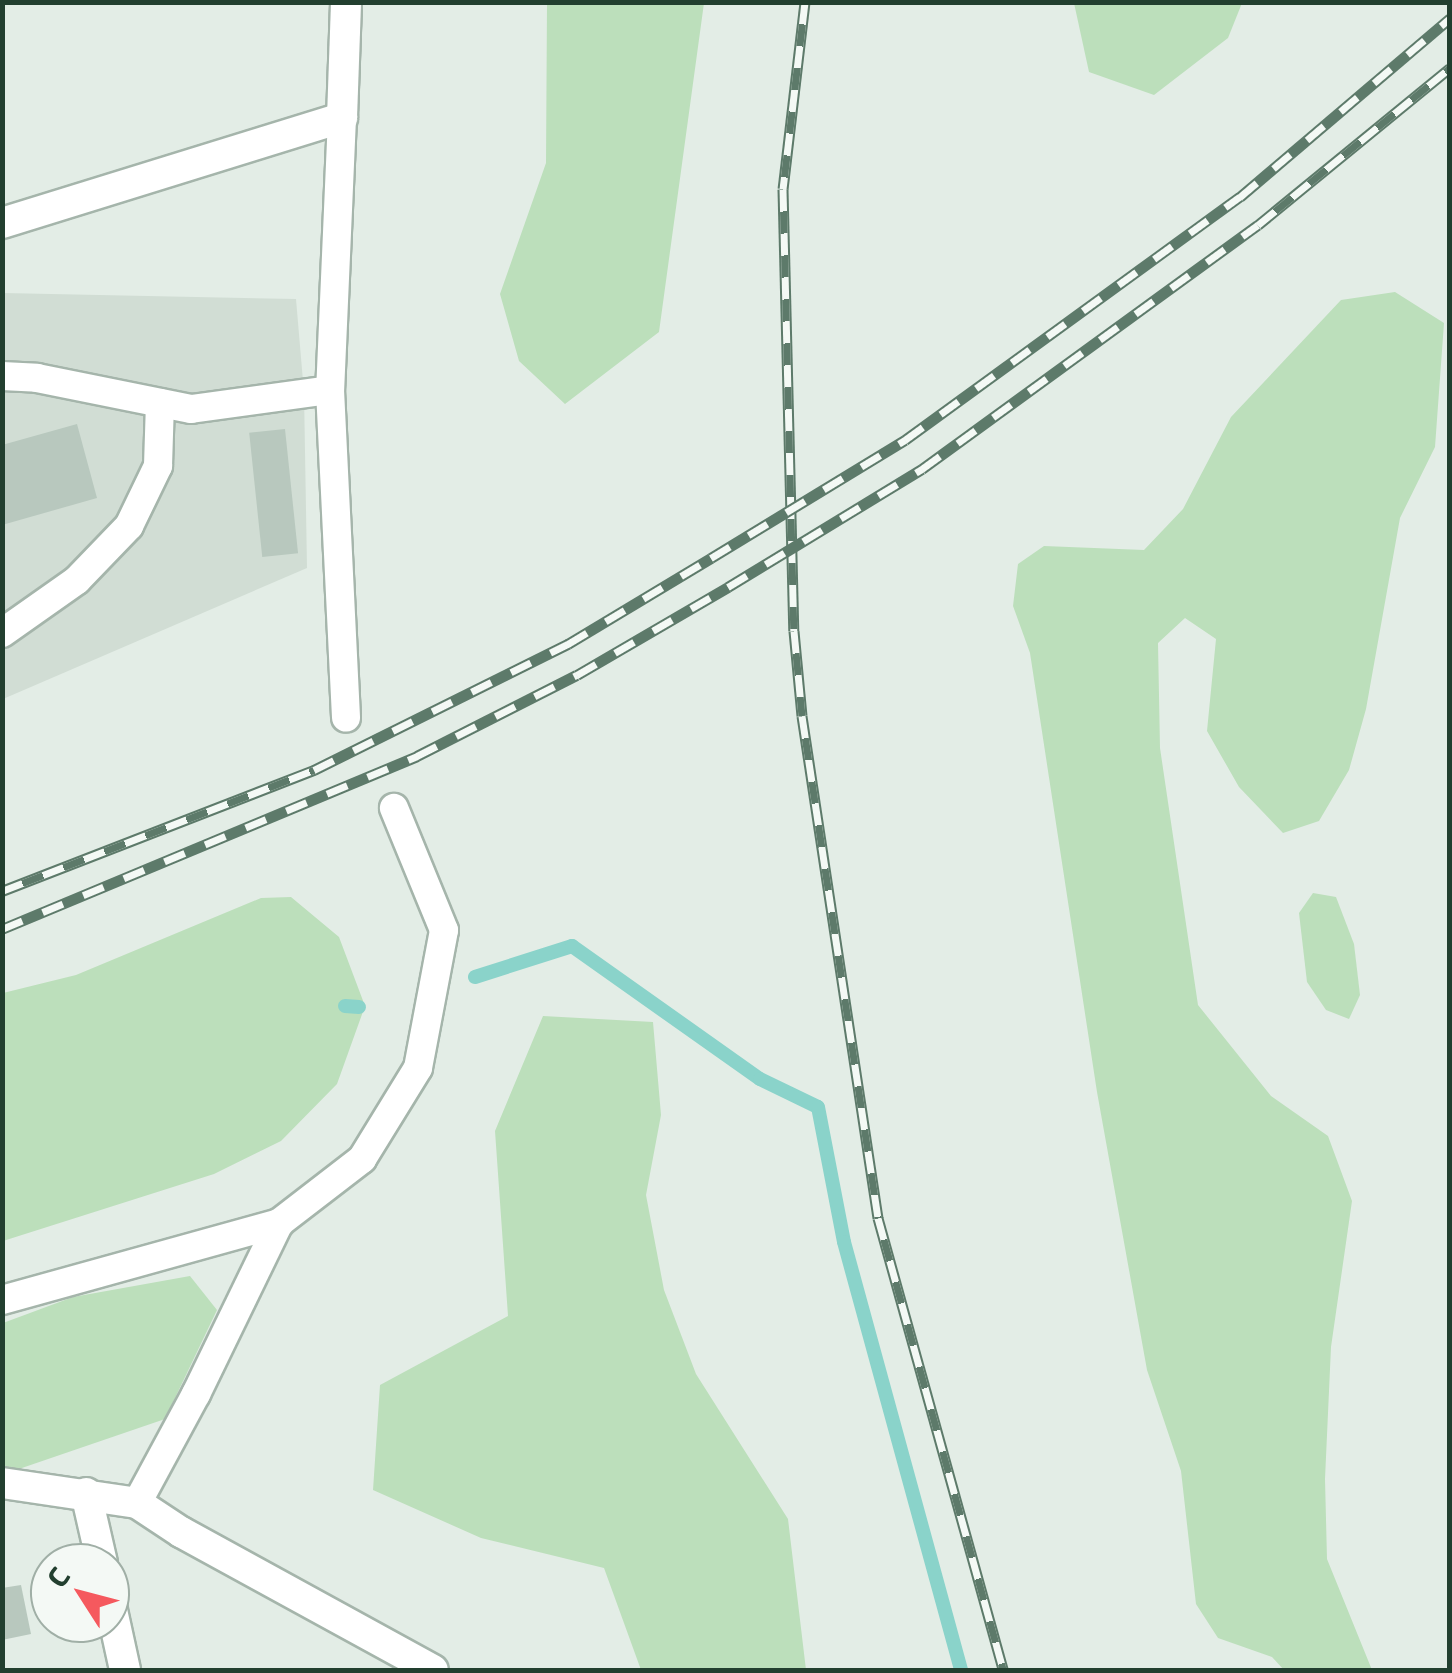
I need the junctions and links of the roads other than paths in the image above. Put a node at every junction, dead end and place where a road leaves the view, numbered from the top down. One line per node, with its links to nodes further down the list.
1 (346, 2): 2 (street)
2 (342, 118): 3 (street); 5 (lane)
3 (2, 223)
4 (2, 376): 6 (lane)
5 (330, 390): 6 (lane); 8 (lane)
6 (160, 403): 7 (lane)
7 (2, 633)
8 (346, 718)
9 (394, 808): 10 (lane)
10 (279, 1223): 11 (lane); 14 (lane)
11 (2, 1300)
12 (2, 1483): 13 (street)
13 (86, 1493): 14 (street); 15 (street)
14 (137, 1503): 18 (street)
15 (97, 1543)
16 (119, 1643): 17 (street)
17 (125, 1670)
18 (433, 1670)

